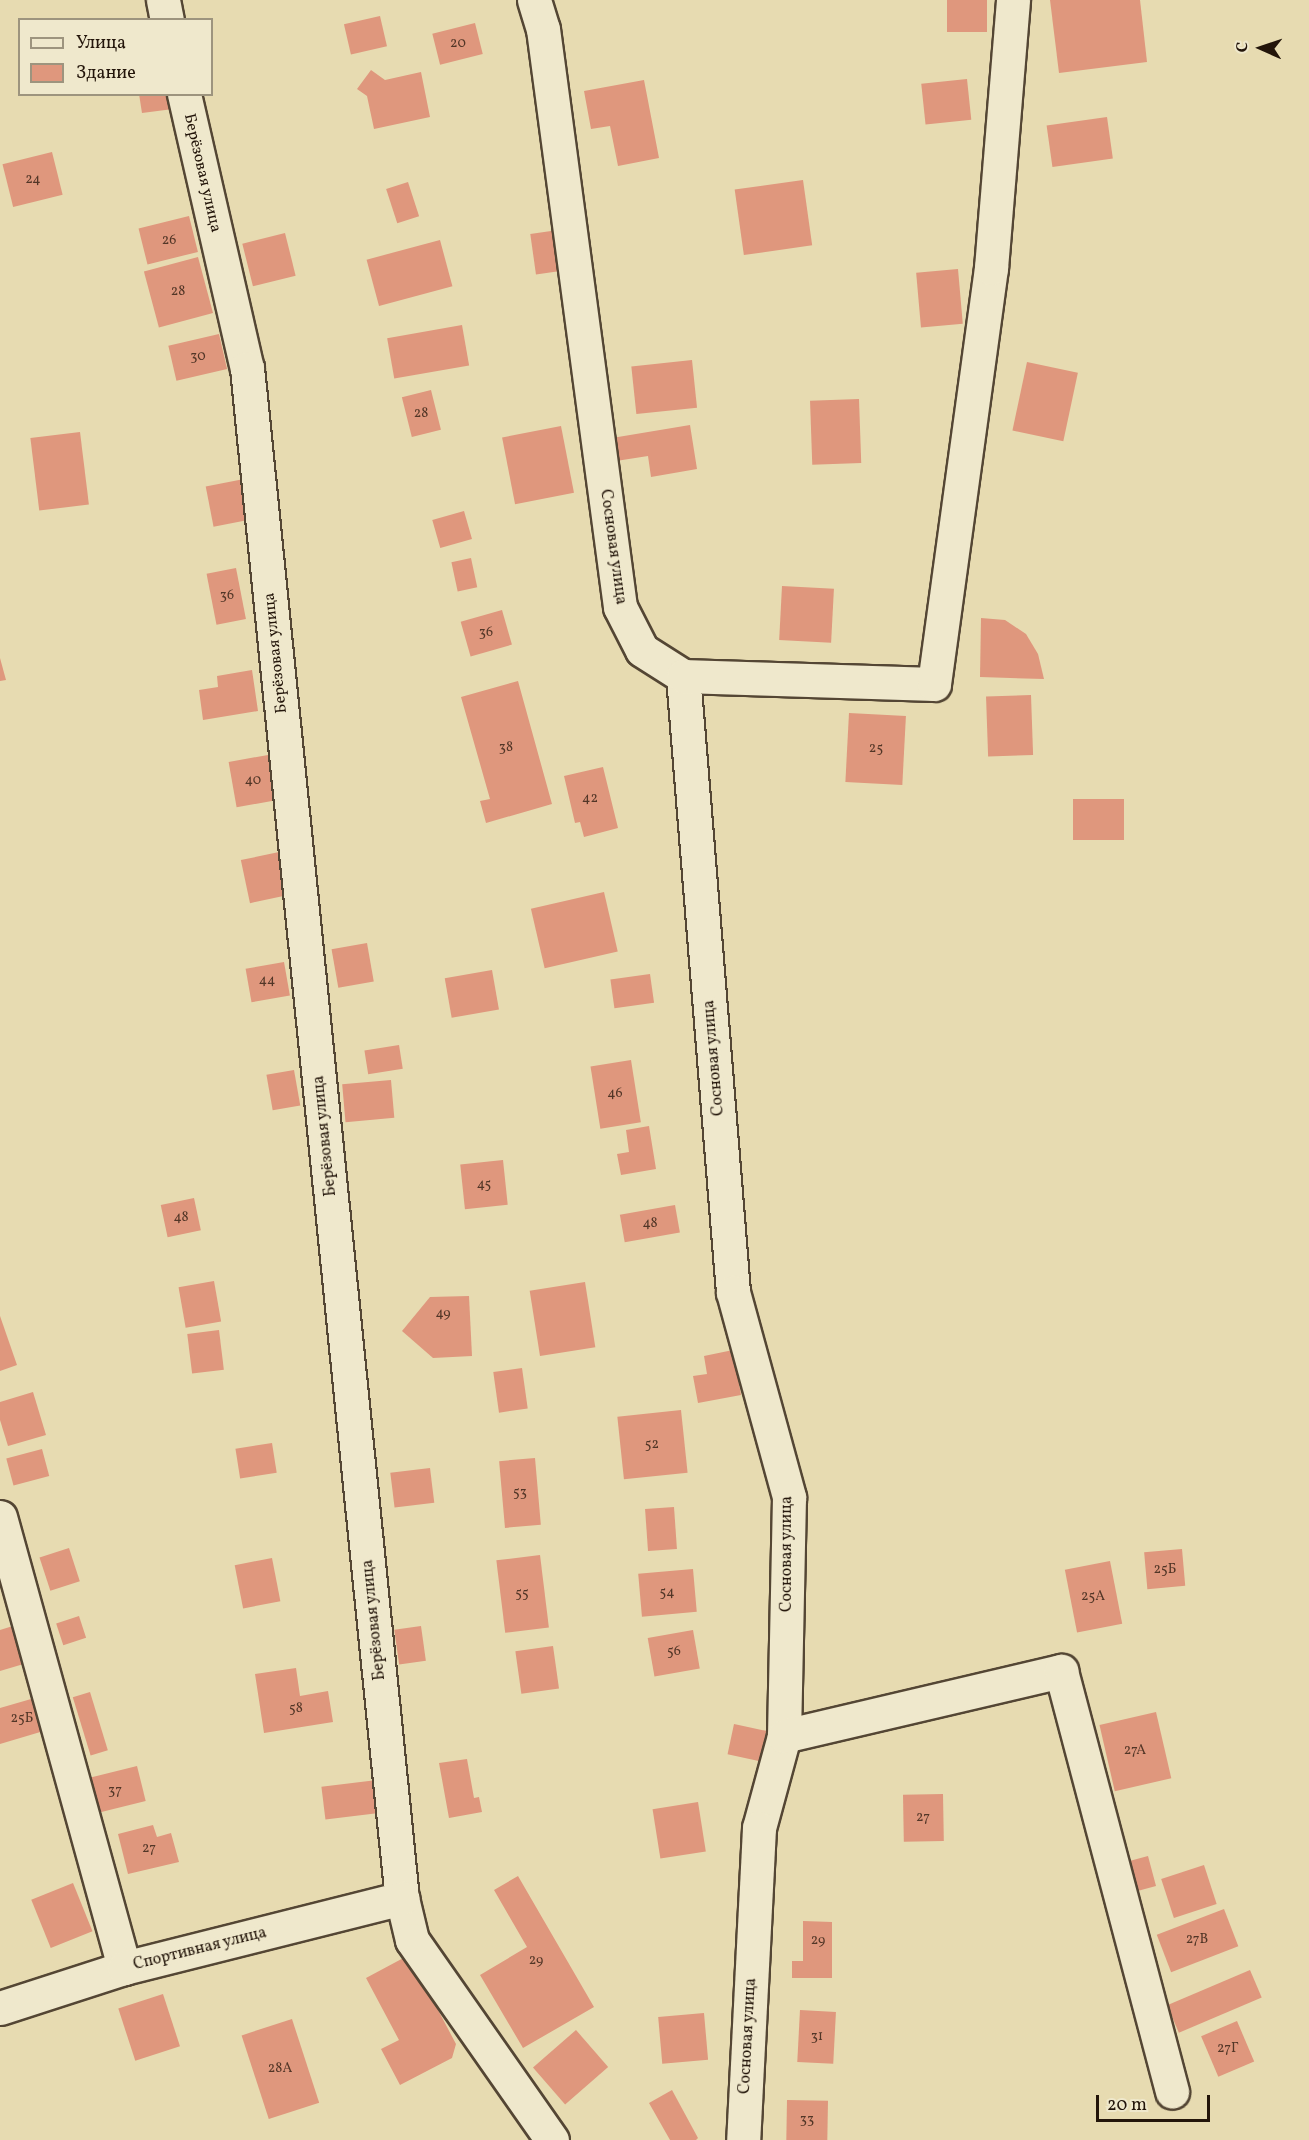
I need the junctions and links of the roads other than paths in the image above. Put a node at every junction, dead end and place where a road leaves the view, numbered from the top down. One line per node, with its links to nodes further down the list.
1 (163, 0): 4 (street)
2 (534, 0): 6 (street, Сосновая улица)
3 (1013, 0): 6 (street)
4 (167, 18)
5 (184, 96): 9 (street, Берёзовая улица)
6 (683, 676): 8 (street, Сосновая улица)
7 (0, 1517): 10 (street)
8 (784, 1736): 12 (street); 14 (street, Сосновая улица)
9 (402, 1898): 10 (street, Спортивная улица); 13 (street, Берёзовая улица)
10 (124, 1968): 11 (street, Спортивная улица)
11 (0, 2008)
12 (1172, 2092)
13 (552, 2140)
14 (743, 2140)

